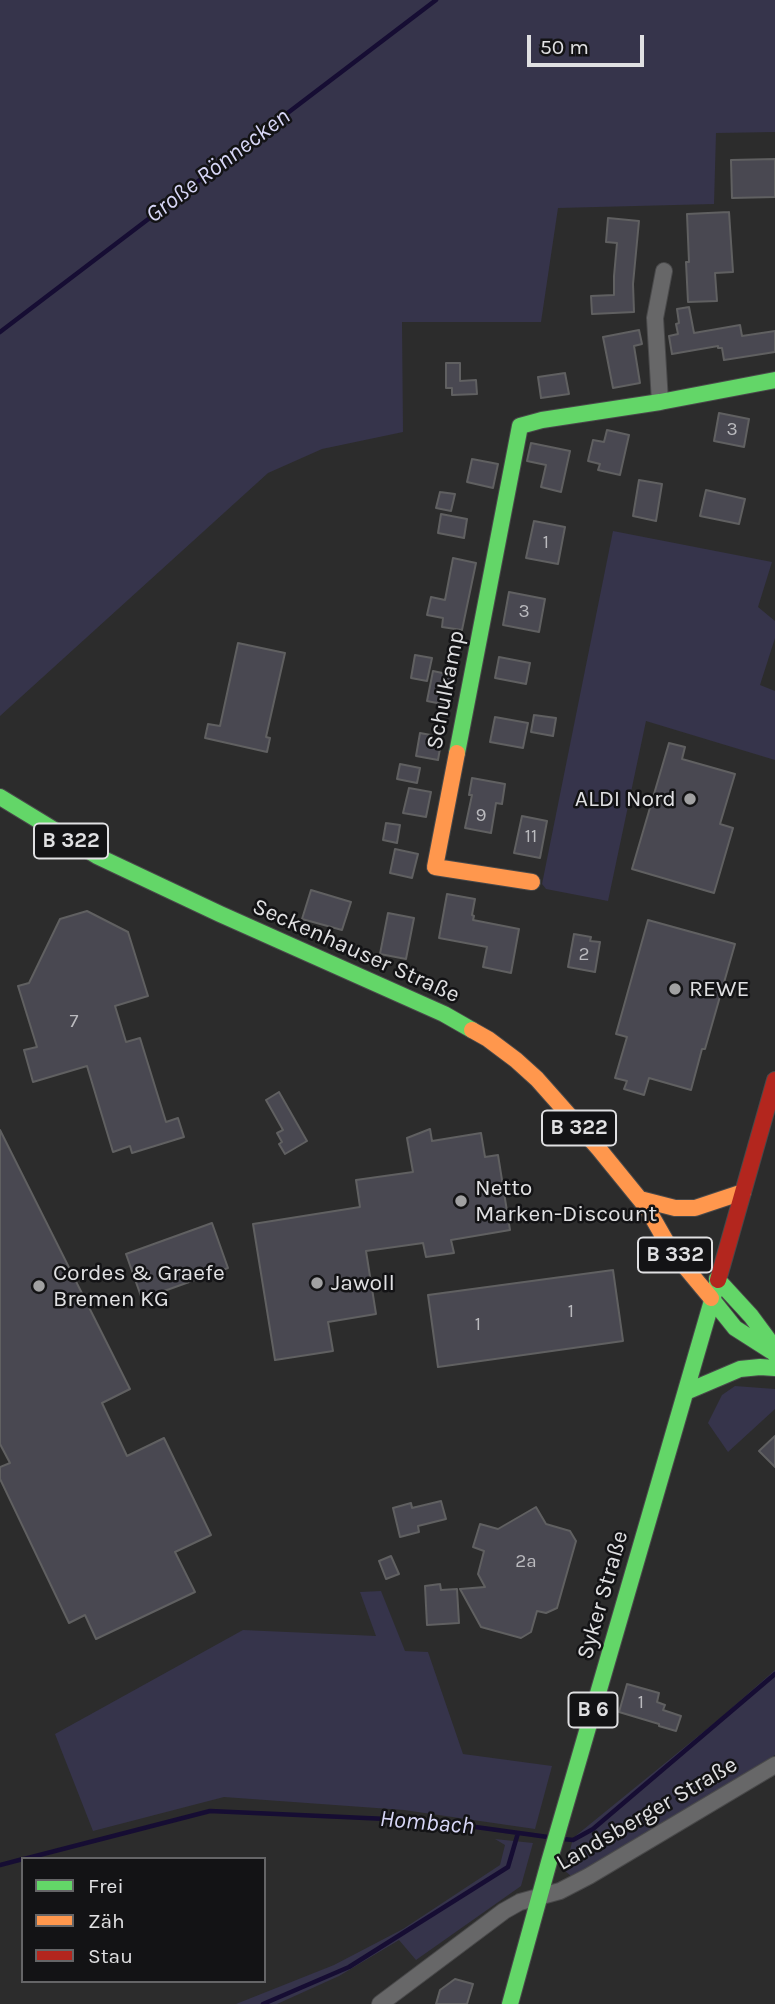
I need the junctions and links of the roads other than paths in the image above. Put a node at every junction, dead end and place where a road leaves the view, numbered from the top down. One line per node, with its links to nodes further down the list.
1 (664, 271): 3 (street)
2 (775, 380): 3 (main road)
3 (660, 402): 5 (main road, Schulkamp)
4 (0, 797): 8 (main road, Seckenhauser Straße / B 322)
5 (532, 882)
6 (775, 1080): 7 (main road, B 6)
7 (743, 1192): 8 (main road); 11 (main road, B 6)
8 (643, 1203): 9 (main road, B 322); 12 (main road, B 332)
9 (681, 1237)
10 (704, 1263): 11 (main road)
11 (717, 1279): 12 (main road, Syker Straße / B 6); 13 (main road)
12 (711, 1298): 13 (main road); 14 (main road, Syker Straße / B 6)
13 (775, 1359): 14 (main road)
14 (686, 1392): 16 (main road, Syker Straße / B 6)
15 (775, 1765): 16 (street, Landsberger Straße)
16 (539, 1896): 17 (street, Landsberger Straße); 18 (main road, Syker Straße / B 6)
17 (380, 2004)
18 (510, 2004)

